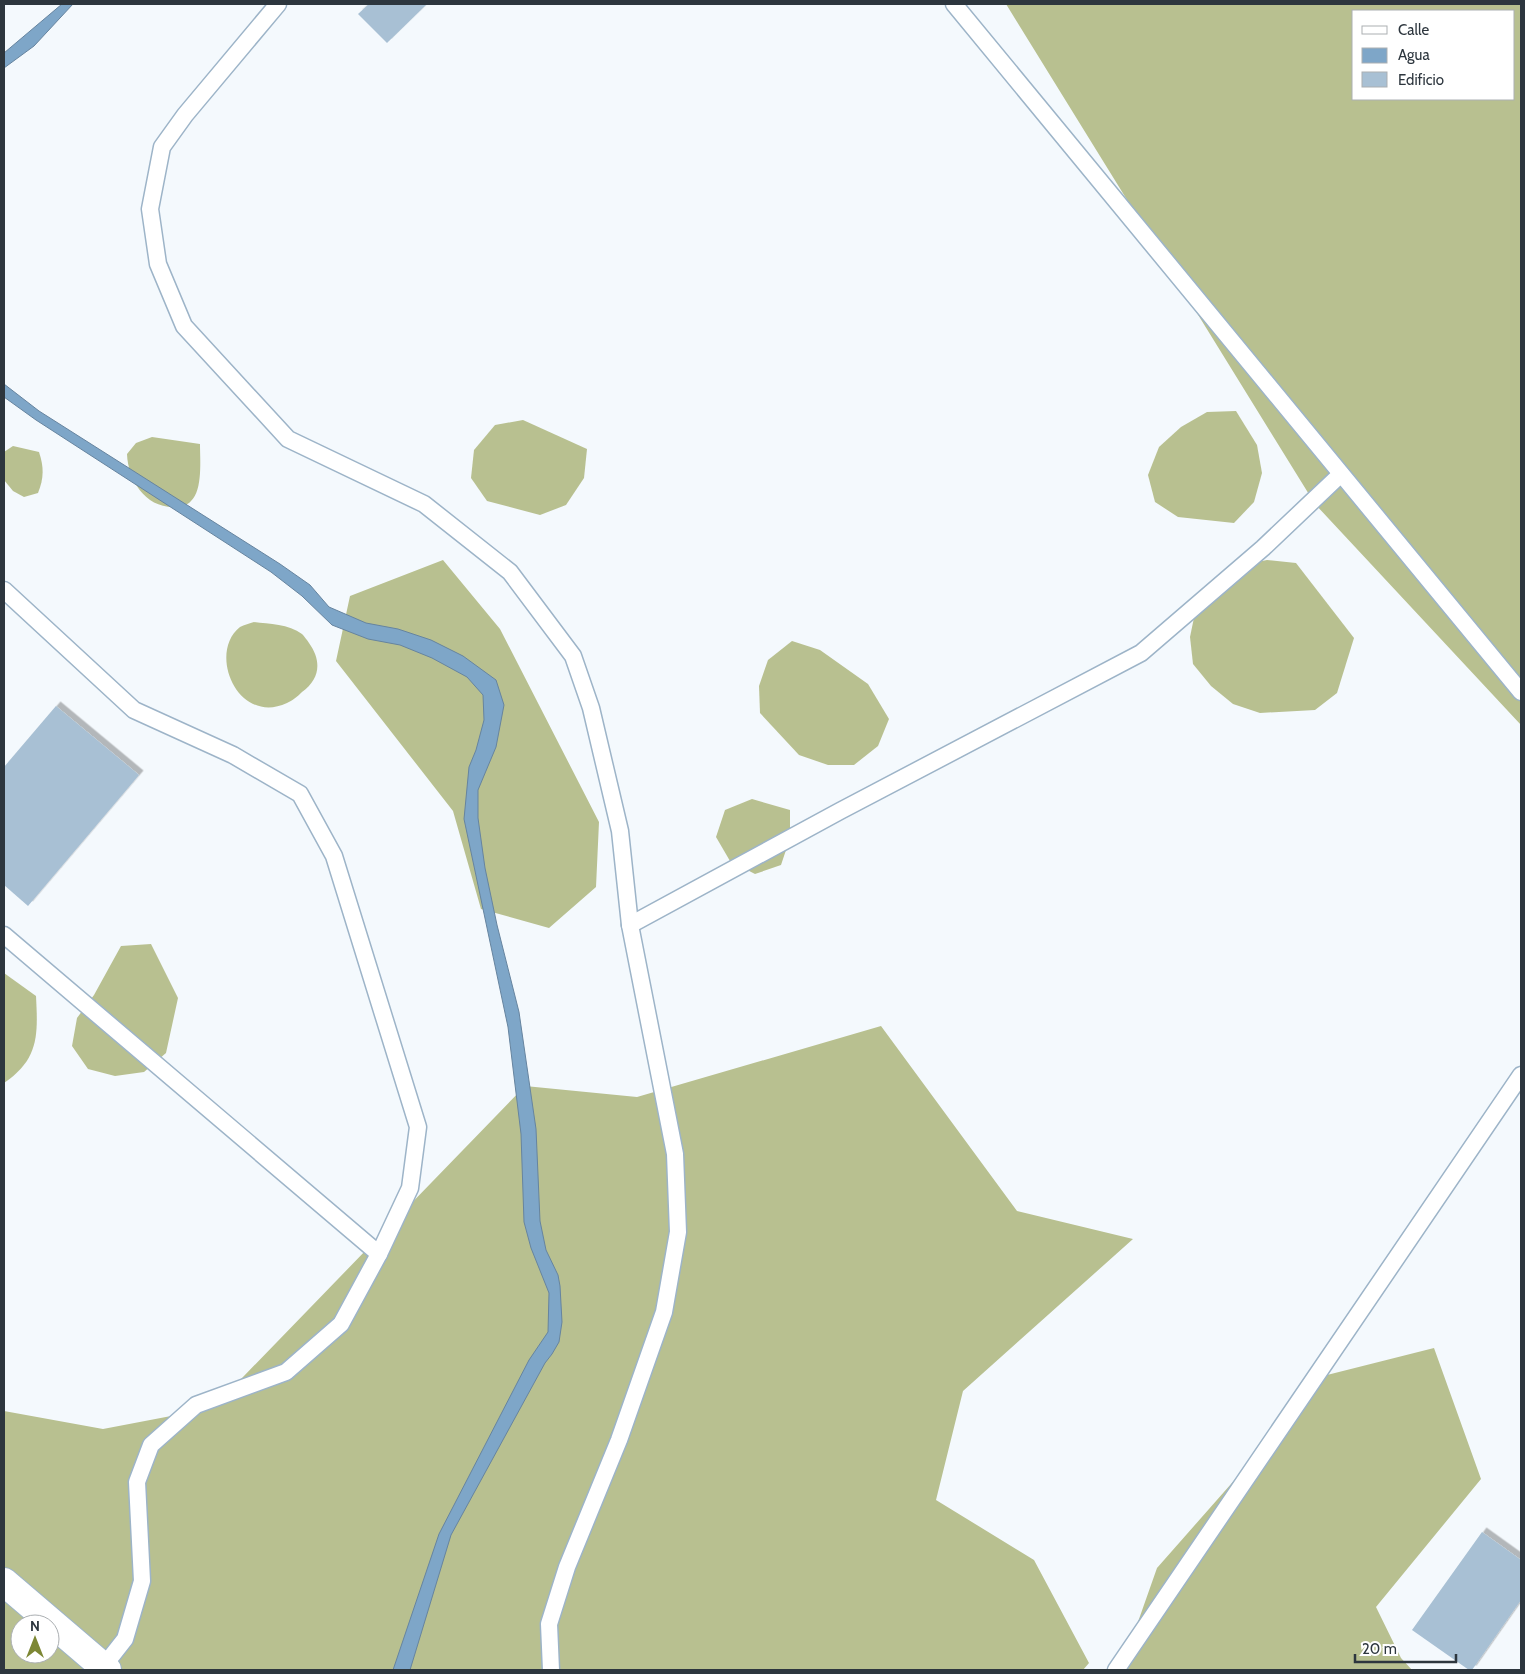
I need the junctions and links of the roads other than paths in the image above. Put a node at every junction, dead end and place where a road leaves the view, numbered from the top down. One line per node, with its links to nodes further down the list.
1 (278, 4): 6 (lane)
2 (954, 4): 3 (lane)
3 (1341, 474): 5 (lane); 6 (lane)
4 (4, 590): 9 (lane)
5 (1521, 692)
6 (630, 925): 12 (lane)
7 (4, 935): 9 (lane)
8 (1521, 1075): 13 (lane)
9 (379, 1254): 11 (lane)
10 (4, 1582): 11 (street)
11 (105, 1669)
12 (551, 1670)
13 (1116, 1670)

